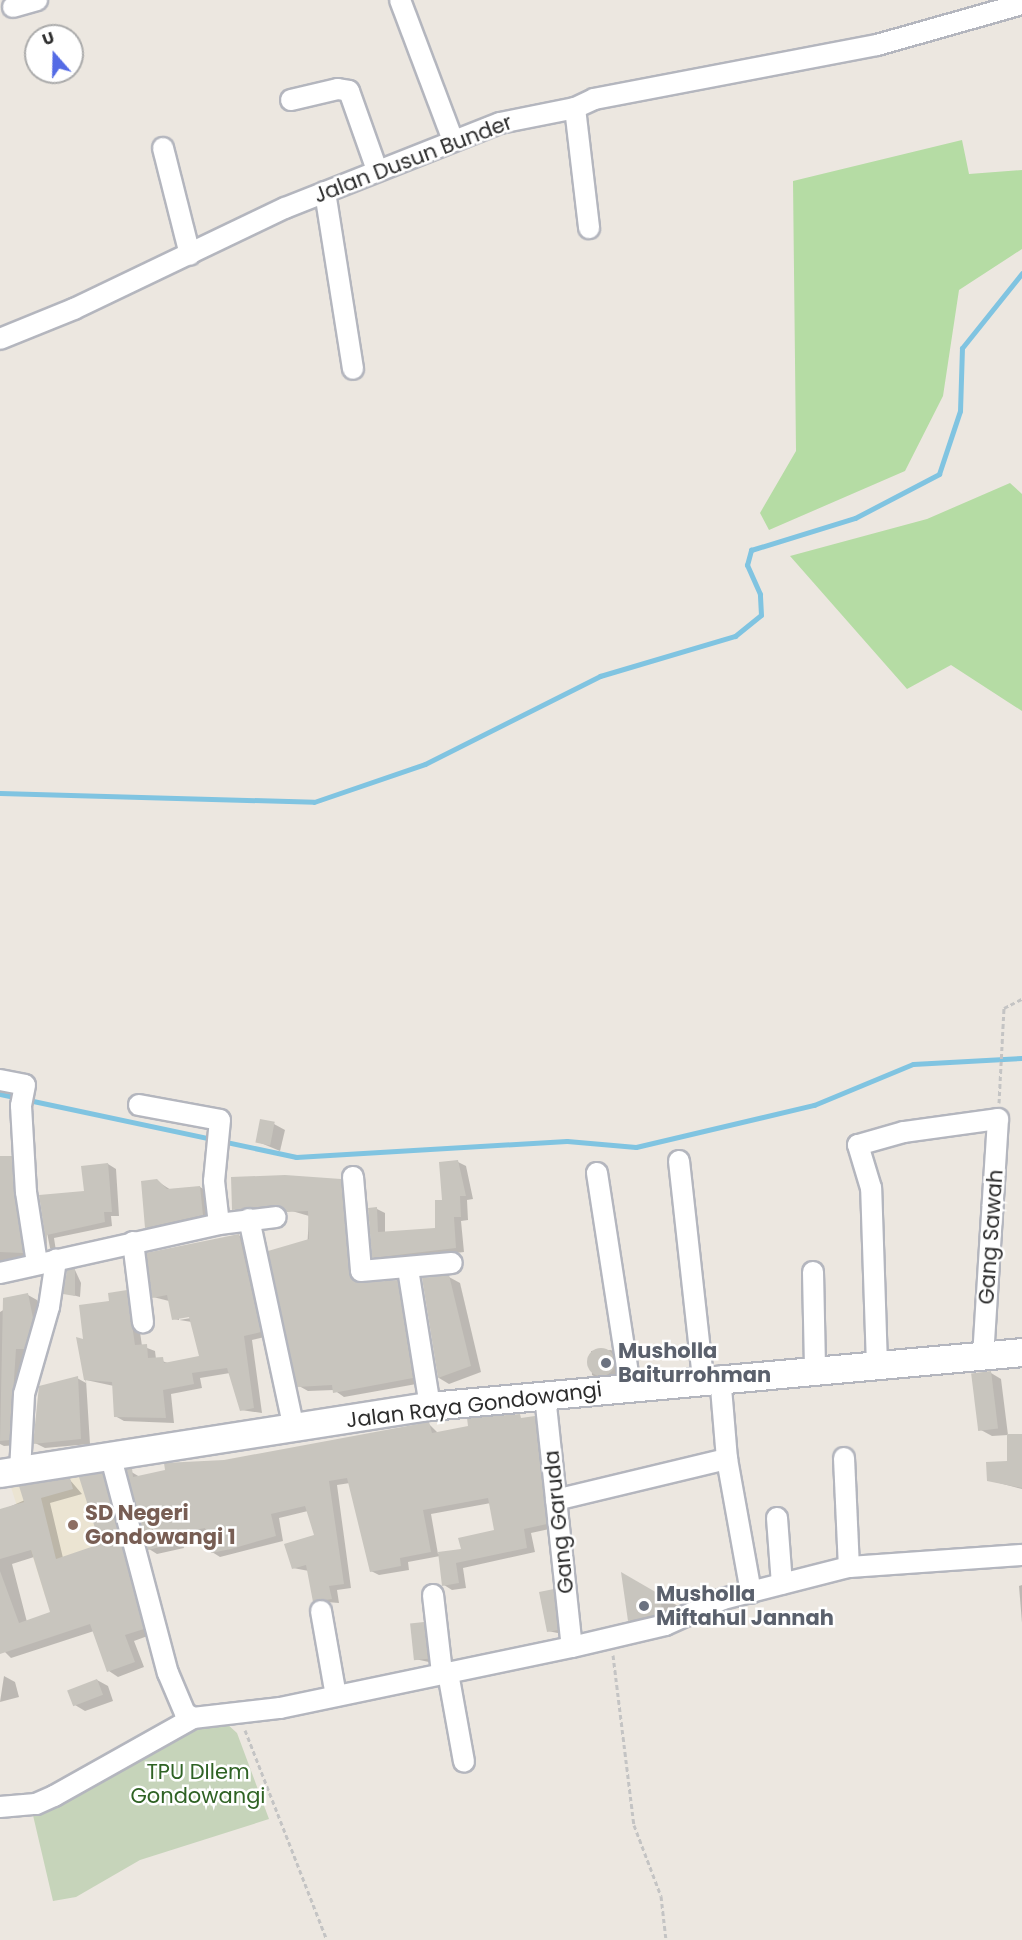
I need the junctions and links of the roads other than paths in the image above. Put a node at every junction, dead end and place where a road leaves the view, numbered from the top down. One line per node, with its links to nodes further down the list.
1 (37, 0): 4 (street)
2 (400, 0): 7 (street)
3 (1022, 4): 6 (street, Jalan Dusun Bunder)
4 (8, 7)
5 (291, 100): 9 (street)
6 (575, 108): 7 (street, Jalan Dusun Bunder); 11 (street)
7 (453, 140): 9 (street, Jalan Dusun Bunder)
8 (163, 148): 12 (street)
9 (377, 170): 10 (street, Jalan Dusun Bunder)
10 (325, 192): 12 (street, Jalan Dusun Bunder); 14 (street)
11 (589, 228)
12 (189, 255): 13 (street, Jalan Dusun Bunder)
13 (0, 339)
14 (353, 369)
15 (0, 1080): 24 (street)
16 (139, 1105): 22 (street)
17 (679, 1161): 34 (street)
18 (597, 1173): 35 (street)
19 (352, 1177): 26 (street)
20 (276, 1216): 21 (street)
21 (249, 1219): 22 (street); 38 (street)
22 (219, 1224): 23 (street)
23 (133, 1242): 24 (street); 29 (street)
24 (46, 1262): 28 (street); 42 (street)
25 (452, 1263): 26 (street)
26 (408, 1269): 37 (street)
27 (813, 1272): 33 (street)
28 (0, 1273)
29 (143, 1322)
30 (1022, 1352): 31 (street, Jalan Raya Gondowangi)
31 (983, 1355): 32 (street, Jalan Raya Gondowangi); 32 (street, Gang Sawah)
32 (877, 1365): 33 (street, Jalan Raya Gondowangi)
33 (815, 1369): 34 (street, Jalan Raya Gondowangi)
34 (711, 1377): 35 (street, Jalan Raya Gondowangi); 41 (street)
35 (630, 1386): 36 (street, Jalan Raya Gondowangi)
36 (545, 1396): 37 (street, Jalan Raya Gondowangi); 43 (street, Gang Garuda)
37 (430, 1406): 38 (street, Jalan Raya Gondowangi)
38 (294, 1429): 39 (street, Jalan Raya Gondowangi)
39 (111, 1458): 42 (street, Jalan Raya Gondowangi); 54 (street)
40 (844, 1458): 46 (street)
41 (727, 1459): 43 (street); 48 (street)
42 (10, 1472)
43 (556, 1500): 51 (street, Gang Garuda)
44 (777, 1518): 47 (street)
45 (1022, 1555): 46 (street)
46 (849, 1567): 47 (street)
47 (782, 1584): 48 (street)
48 (752, 1593): 51 (street)
49 (433, 1595): 52 (street)
50 (321, 1611): 53 (street)
51 (572, 1647): 52 (street)
52 (445, 1673): 53 (street); 55 (street)
53 (336, 1695): 54 (street)
54 (193, 1718): 56 (street)
55 (464, 1762)
56 (0, 1807)

